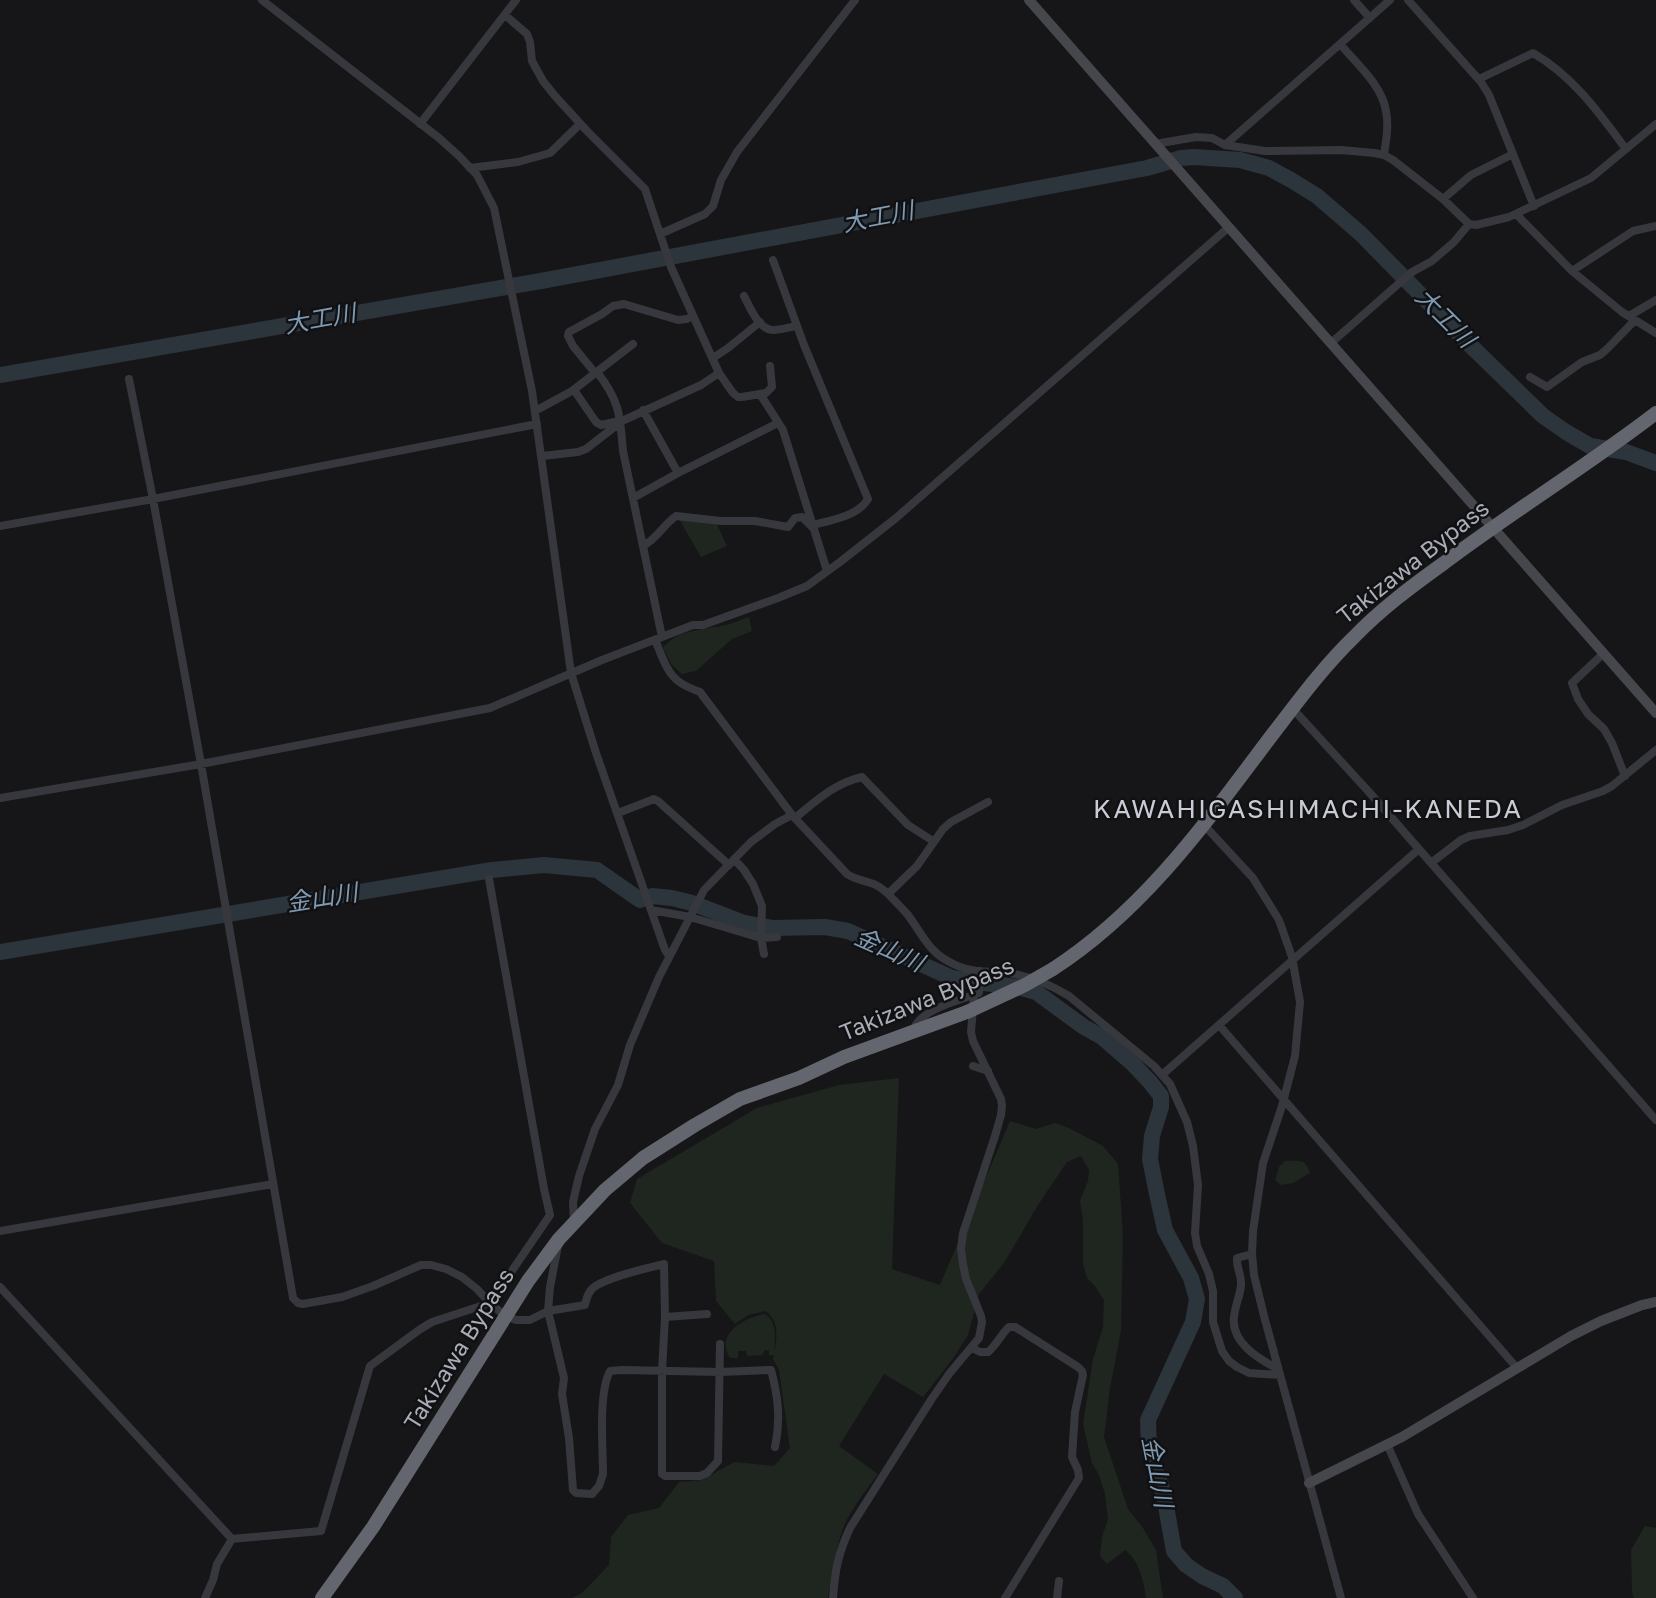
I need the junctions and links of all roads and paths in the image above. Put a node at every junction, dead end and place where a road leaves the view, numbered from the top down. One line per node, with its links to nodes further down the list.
1 (262, 0): 12 (street)
2 (516, 0): 8 (street)
3 (856, 0): 27 (street)
4 (1029, 0): 15 (street)
5 (1354, 0): 9 (street)
6 (1390, 0): 9 (street)
7 (1408, 0): 11 (street)
8 (505, 15): 12 (street); 13 (street)
9 (1370, 18): 10 (street)
10 (1340, 44): 16 (street); 19 (street)
11 (1479, 79): 17 (street); 18 (street)
12 (420, 124): 20 (street)
13 (580, 124): 20 (street); 27 (street)
14 (1656, 124): 17 (street)
15 (1154, 144): 16 (street); 26 (street)
16 (1225, 145): 19 (street)
17 (1626, 149): 22 (street)
18 (1513, 154): 21 (street); 22 (street)
19 (1384, 155): 21 (street)
20 (470, 168): 48 (street)
21 (1443, 199): 24 (street)
22 (1534, 206): 23 (street)
23 (1516, 214): 24 (street); 29 (street)
24 (1469, 224): 37 (street)
25 (1656, 226): 29 (street)
26 (1229, 227): 37 (street); 61 (street)
27 (660, 234): 32 (street)
28 (773, 260): 35 (street)
29 (1572, 271): 33 (street)
30 (744, 296): 34 (street)
31 (1656, 300): 33 (street)
32 (694, 316): 39 (street); 41 (street)
33 (1632, 318): 36 (street); 43 (street)
34 (760, 322): 35 (street); 39 (street)
35 (797, 326): 59 (street)
36 (1656, 333)
37 (1331, 343): 58 (street)
38 (633, 344): 41 (street)
39 (713, 358): 42 (street)
40 (770, 366): 46 (street)
41 (596, 373): 45 (street); 50 (street)
42 (719, 373): 46 (street); 47 (street)
43 (1530, 377)
44 (129, 379): 56 (street)
45 (574, 390): 48 (street); 50 (street)
46 (760, 394): 51 (street)
47 (643, 410): 50 (street); 54 (street)
48 (535, 411): 52 (street)
49 (1656, 413): 58 (highway, Takizawa Bypass)
50 (622, 421): 53 (street); 55 (street)
51 (778, 423): 54 (street); 59 (street)
52 (537, 424): 53 (street); 56 (street)
53 (542, 456): 64 (street)
54 (678, 473): 55 (street)
55 (633, 498): 60 (street)
56 (153, 499): 57 (street); 68 (street)
57 (0, 526)
58 (1493, 526): 63 (street); 65 (highway, Takizawa Bypass)
59 (814, 527): 60 (street); 61 (street)
60 (643, 546): 62 (street)
61 (827, 571): 62 (street)
62 (658, 639): 64 (street); 73 (street)
63 (1604, 653): 66 (street); 69 (street)
64 (571, 673): 68 (street); 72 (street)
65 (1292, 708): 74 (highway, Takizawa Bypass); 76 (street)
66 (1656, 713)
67 (1656, 750): 69 (street)
68 (201, 764): 70 (street); 97 (street)
69 (1625, 776): 78 (street)
70 (0, 798)
71 (988, 802): 75 (street)
72 (618, 813): 77 (street); 81 (street)
73 (793, 817): 75 (street); 77 (street); 80 (street)
74 (1204, 825): 87 (street); 91 (highway, Takizawa Bypass, bridge)
75 (933, 841): 80 (street)
76 (1419, 849): 78 (street); 87 (street)
77 (731, 862): 82 (street); 84 (street)
78 (1431, 863): 96 (street)
79 (489, 879): 104 (street)
80 (888, 894): 88 (street)
81 (652, 910): 82 (street); 86 (street)
82 (690, 917): 84 (street); 86 (street)
83 (777, 937): 84 (street)
84 (761, 938): 85 (street)
85 (764, 954)
86 (669, 956): 98 (street)
87 (1293, 960): 90 (street); 95 (street)
88 (980, 971): 89 (street); 94 (street)
89 (974, 995): 91 (street); 93 (street)
90 (1219, 1025): 94 (street); 95 (street)
91 (913, 1033): 98 (highway, Takizawa Bypass)
92 (973, 1066): 93 (street)
93 (988, 1071): 110 (street)
94 (1163, 1074): 114 (street)
95 (1284, 1099): 101 (street); 111 (street)
96 (1656, 1120)
97 (273, 1184): 99 (street); 104 (street)
98 (574, 1222): 100 (highway, Takizawa Bypass)
99 (0, 1231)
100 (559, 1239): 105 (street); 107 (highway, Takizawa Bypass)
101 (1252, 1254): 114 (street); 114 (street)
102 (0, 1287): 118 (street)
103 (1656, 1302): 111 (street)
104 (491, 1303): 107 (street); 118 (street)
105 (548, 1311): 107 (street); 108 (street); 112 (street)
106 (707, 1314): 108 (street)
107 (505, 1315): 121 (highway, Takizawa Bypass)
108 (665, 1317): 112 (street)
109 (720, 1344): 113 (street)
110 (972, 1348): 122 (street); 123 (street)
111 (1517, 1368): 115 (street)
112 (662, 1371): 113 (street); 113 (street)
113 (720, 1372): 116 (street)
114 (1279, 1372): 117 (street)
115 (1387, 1444): 117 (street); 126 (street)
116 (775, 1447)
117 (1309, 1483): 125 (street)
118 (232, 1539): 120 (street)
119 (1059, 1581): 124 (street)
120 (205, 1598)
121 (322, 1598)
122 (833, 1598)
123 (1005, 1598)
124 (1057, 1598)
125 (1341, 1598)
126 (1473, 1598)

